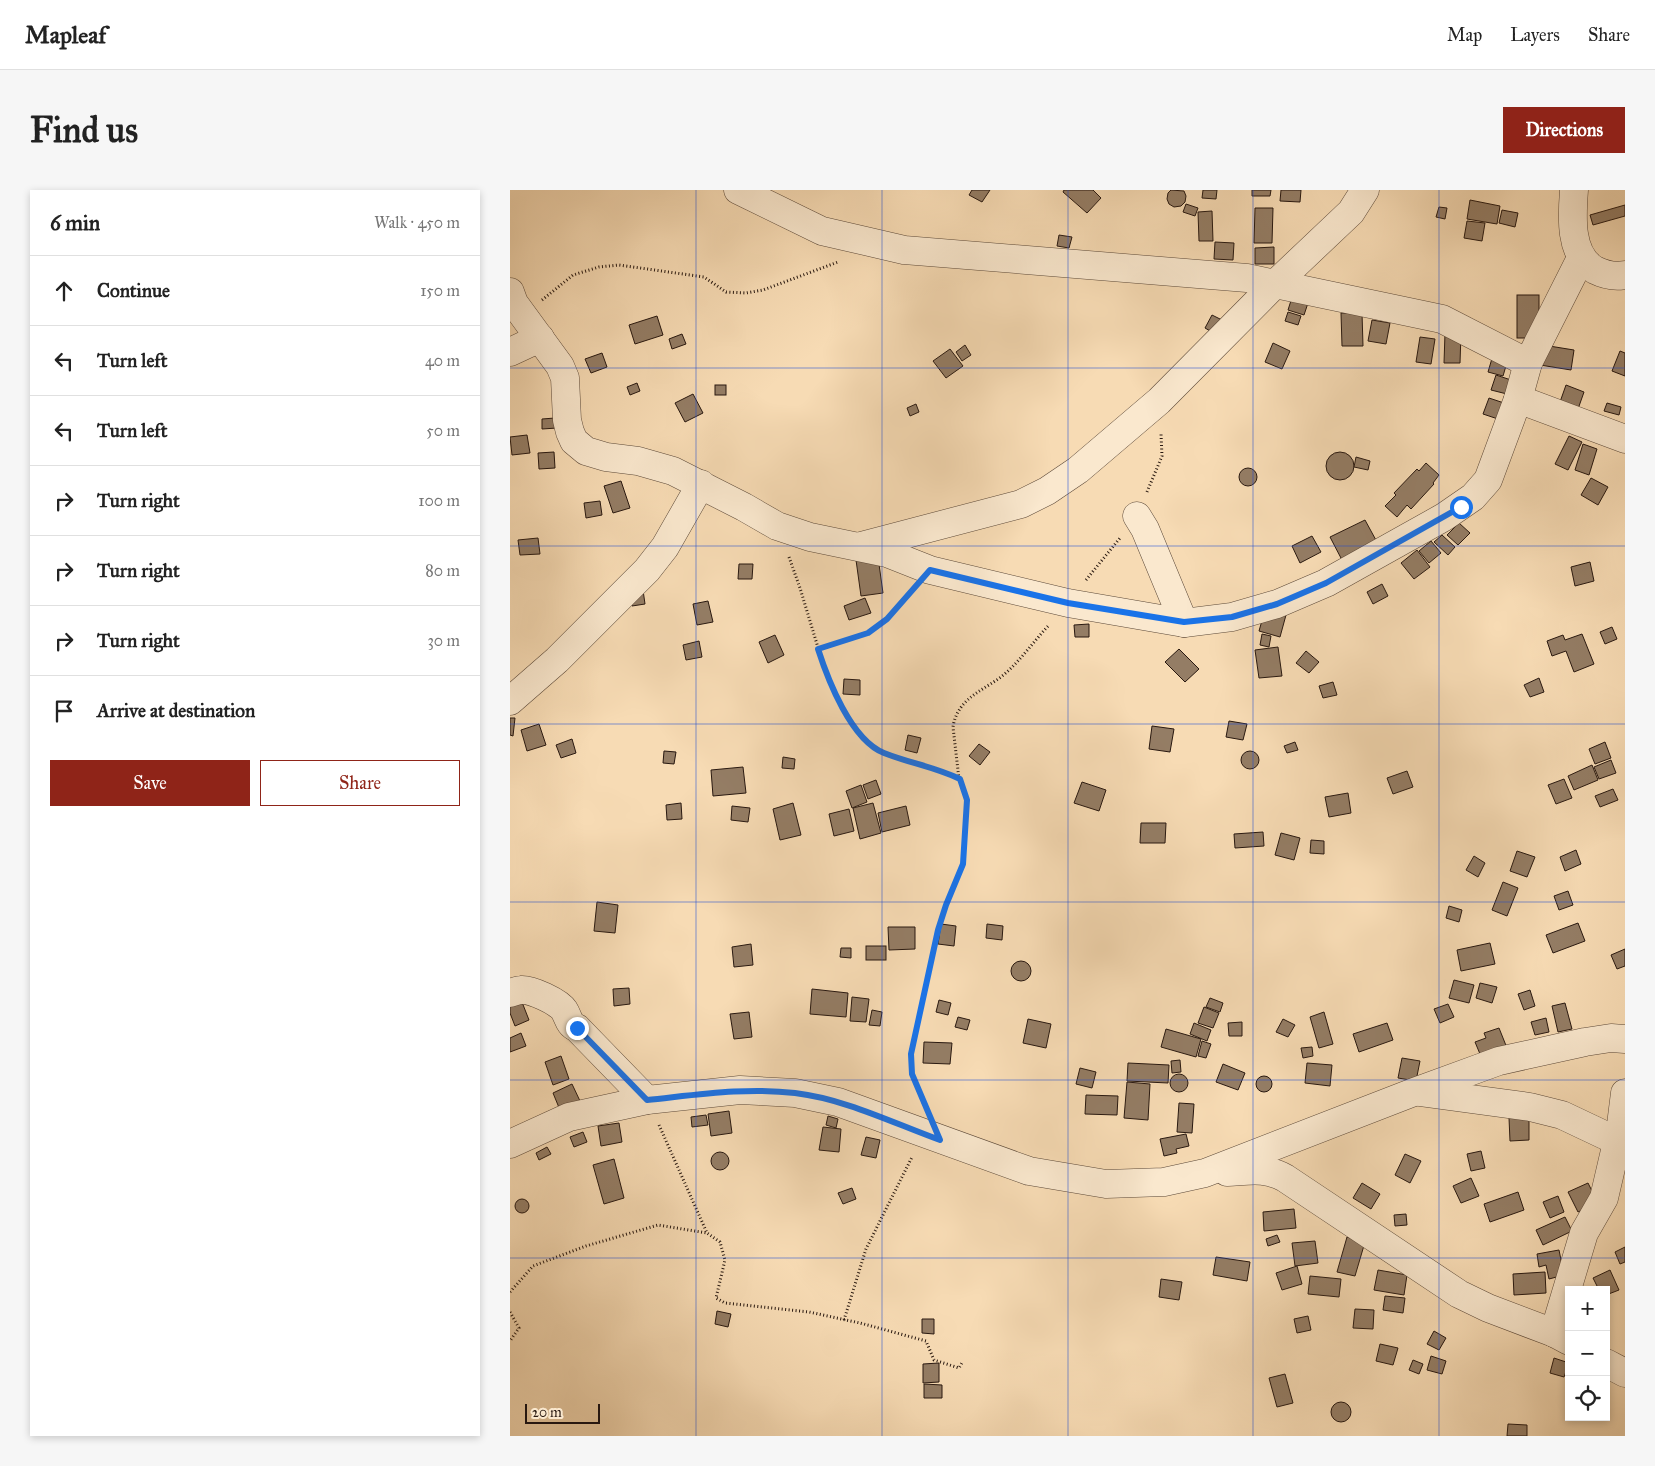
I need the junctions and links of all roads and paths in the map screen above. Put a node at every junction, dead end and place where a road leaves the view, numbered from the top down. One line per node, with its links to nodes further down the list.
1 (738, 190): 7 (street)
2 (1365, 190): 7 (street)
3 (1574, 190): 4 (street)
4 (1581, 258): 6 (street); 11 (street)
5 (838, 262): 8 (path)
6 (1625, 275)
7 (1276, 283): 11 (street); 17 (street)
8 (512, 298): 9 (street)
9 (540, 338): 10 (street); 14 (street)
10 (510, 352)
11 (1528, 363): 12 (street)
12 (1518, 399): 13 (street); 19 (street)
13 (1625, 439)
14 (701, 484): 16 (street); 21 (street)
15 (1137, 516): 19 (street)
16 (777, 526): 17 (street); 20 (path)
17 (859, 546): 18 (street)
18 (930, 570): 19 (street); 20 (path)
19 (1184, 622)
20 (818, 649): 27 (path)
21 (510, 701)
22 (510, 993): 26 (street)
23 (1625, 1039): 24 (street)
24 (1414, 1092): 28 (street); 30 (street)
25 (1625, 1093): 28 (street)
26 (647, 1100): 27 (street); 29 (street); 31 (path)
27 (931, 1137): 30 (street); 34 (path)
28 (1617, 1141): 35 (street)
29 (510, 1144)
30 (1205, 1173): 35 (street)
31 (708, 1233): 32 (path); 34 (path)
32 (510, 1292)
33 (510, 1312): 36 (path)
34 (844, 1320): 37 (path)
35 (1561, 1337)
36 (510, 1341)
37 (962, 1361)
38 (1610, 1365): 39 (street)
39 (1625, 1373)

